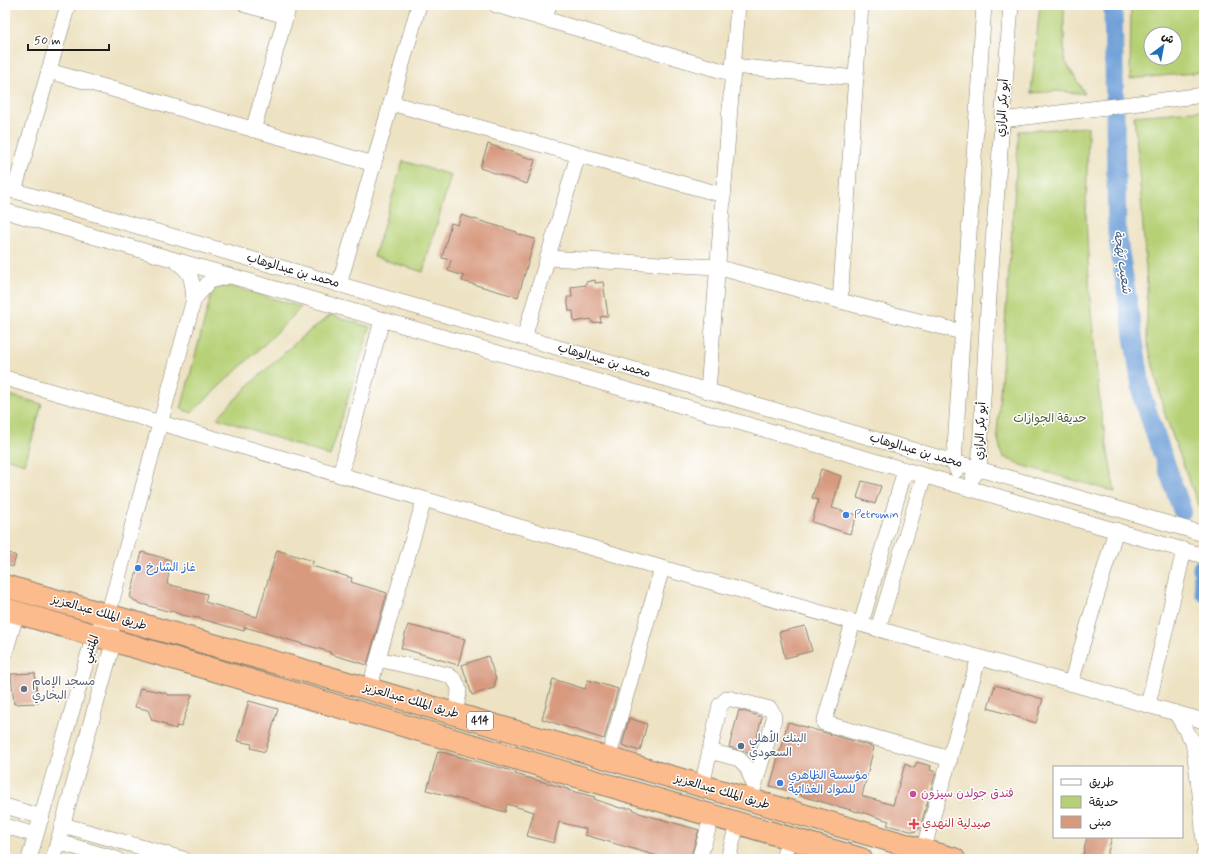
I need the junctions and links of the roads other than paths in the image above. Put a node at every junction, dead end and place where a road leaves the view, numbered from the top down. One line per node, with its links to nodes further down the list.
1 (68, 5): 12 (street)
2 (246, 5): 9 (street)
3 (419, 5): 15 (street)
4 (496, 5): 10 (street)
5 (738, 5): 11 (street)
6 (861, 5): 13 (street)
7 (984, 5): 31 (street, أبو بكر الرازي)
8 (1011, 5): 16 (street, أبو بكر الرازي)
9 (287, 11): 17 (street)
10 (547, 12): 11 (street)
11 (733, 70): 13 (street); 21 (street)
12 (49, 71): 17 (street); 20 (street)
13 (856, 78): 29 (street)
14 (1204, 95): 16 (street)
15 (391, 102): 18 (street); 19 (street)
16 (1002, 120): 37 (street, أبو بكر الرازي)
17 (253, 130): 19 (street)
18 (578, 154): 21 (street); 23 (street)
19 (374, 164): 27 (street)
20 (10, 190): 27 (street, محمد بن عبدالوهاب)
21 (723, 195): 25 (street)
22 (5, 211): 24 (street, محمد بن عبدالوهاب)
23 (547, 258): 25 (street); 32 (street)
24 (176, 261): 26 (street, محمد بن عبدالوهاب); 28 (street)
25 (717, 267): 29 (street); 34 (street)
26 (229, 276): 28 (street); 30 (street, محمد بن عبدالوهاب)
27 (339, 285): 32 (street, محمد بن عبدالوهاب)
28 (194, 299): 35 (street, المتنبي)
29 (840, 301): 31 (street)
30 (382, 320): 38 (street, محمد بن عبدالوهاب); 39 (street)
31 (962, 332): 36 (street, أبو بكر الرازي)
32 (524, 338): 34 (street, محمد بن عبدالوهاب)
33 (5, 378): 35 (street)
34 (708, 391): 36 (street, محمد بن عبدالوهاب)
35 (161, 423): 39 (street); 50 (street, المتنبي)
36 (954, 462): 37 (street, محمد بن عبدالوهاب); 41 (street, أبو بكر الرازي)
37 (979, 469): 41 (street, أبو بكر الرازي); 44 (street, محمد بن عبدالوهاب)
38 (905, 470): 40 (street, محمد بن عبدالوهاب); 51 (street)
39 (340, 475): 42 (street)
40 (924, 476): 41 (street, محمد بن عبدالوهاب); 52 (street)
41 (965, 487): 43 (street, محمد بن عبدالوهاب)
42 (424, 500): 47 (street); 56 (street)
43 (1116, 530): 45 (street, محمد بن عبدالوهاب); 57 (street)
44 (1204, 534)
45 (1184, 550): 46 (street, محمد بن عبدالوهاب); 59 (street)
46 (1204, 556)
47 (662, 568): 51 (street); 64 (street)
48 (5, 586): 50 (highway, طريق الملك عبدالعزيز / 414)
49 (11, 611): 53 (highway, طريق الملك عبدالعزيز / 414); 54 (street)
50 (108, 615): 53 (street, المتنبي); 58 (highway, طريق الملك عبدالعزيز / 414)
51 (857, 623): 52 (street); 65 (street)
52 (878, 629): 55 (street)
53 (104, 638): 69 (highway, طريق الملك عبدالعزيز / 414); 70 (street, المتنبي); 72 (street, المتنبي)
54 (5, 653)
55 (979, 657): 57 (street); 65 (street)
56 (378, 659): 58 (street); 61 (street)
57 (1071, 683): 59 (street)
58 (369, 689): 61 (highway, طريق الملك عبدالعزيز / 414)
59 (1148, 705): 60 (street)
60 (1176, 713): 62 (street); 76 (street)
61 (454, 714): 64 (highway, طريق الملك عبدالعزيز / 414)
62 (1204, 721)
63 (710, 751): 66 (street); 67 (street); 67 (street)
64 (608, 759): 66 (highway, طريق الملك عبدالعزيز / 414)
65 (950, 759): 78 (street)
66 (702, 786): 67 (highway, طريق الملك عبدالعزيز / 414)
67 (752, 792): 78 (highway, طريق الملك عبدالعزيز / 414)
68 (5, 806): 70 (street)
69 (712, 816): 71 (highway, طريق الملك عبدالعزيز / 414); 84 (street)
70 (42, 817): 74 (street, المتنبي)
71 (737, 824): 75 (highway, طريق الملك عبدالعزيز / 414); 85 (street)
72 (63, 825): 77 (street, المتنبي); 83 (street)
73 (5, 826): 74 (street)
74 (36, 835): 80 (street, المتنبي)
75 (789, 839): 86 (street); 87 (highway, طريق الملك عبدالعزيز / 414)
76 (1204, 841)
77 (58, 842): 81 (street, المتنبي); 82 (street)
78 (922, 850): 88 (highway, طريق الملك عبدالعزيز / 414)
79 (1204, 854): 89 (street)
80 (29, 859)
81 (53, 859)
82 (116, 859)
83 (183, 859)
84 (699, 859)
85 (728, 859)
86 (782, 859)
87 (861, 859)
88 (954, 859)
89 (1204, 859)

